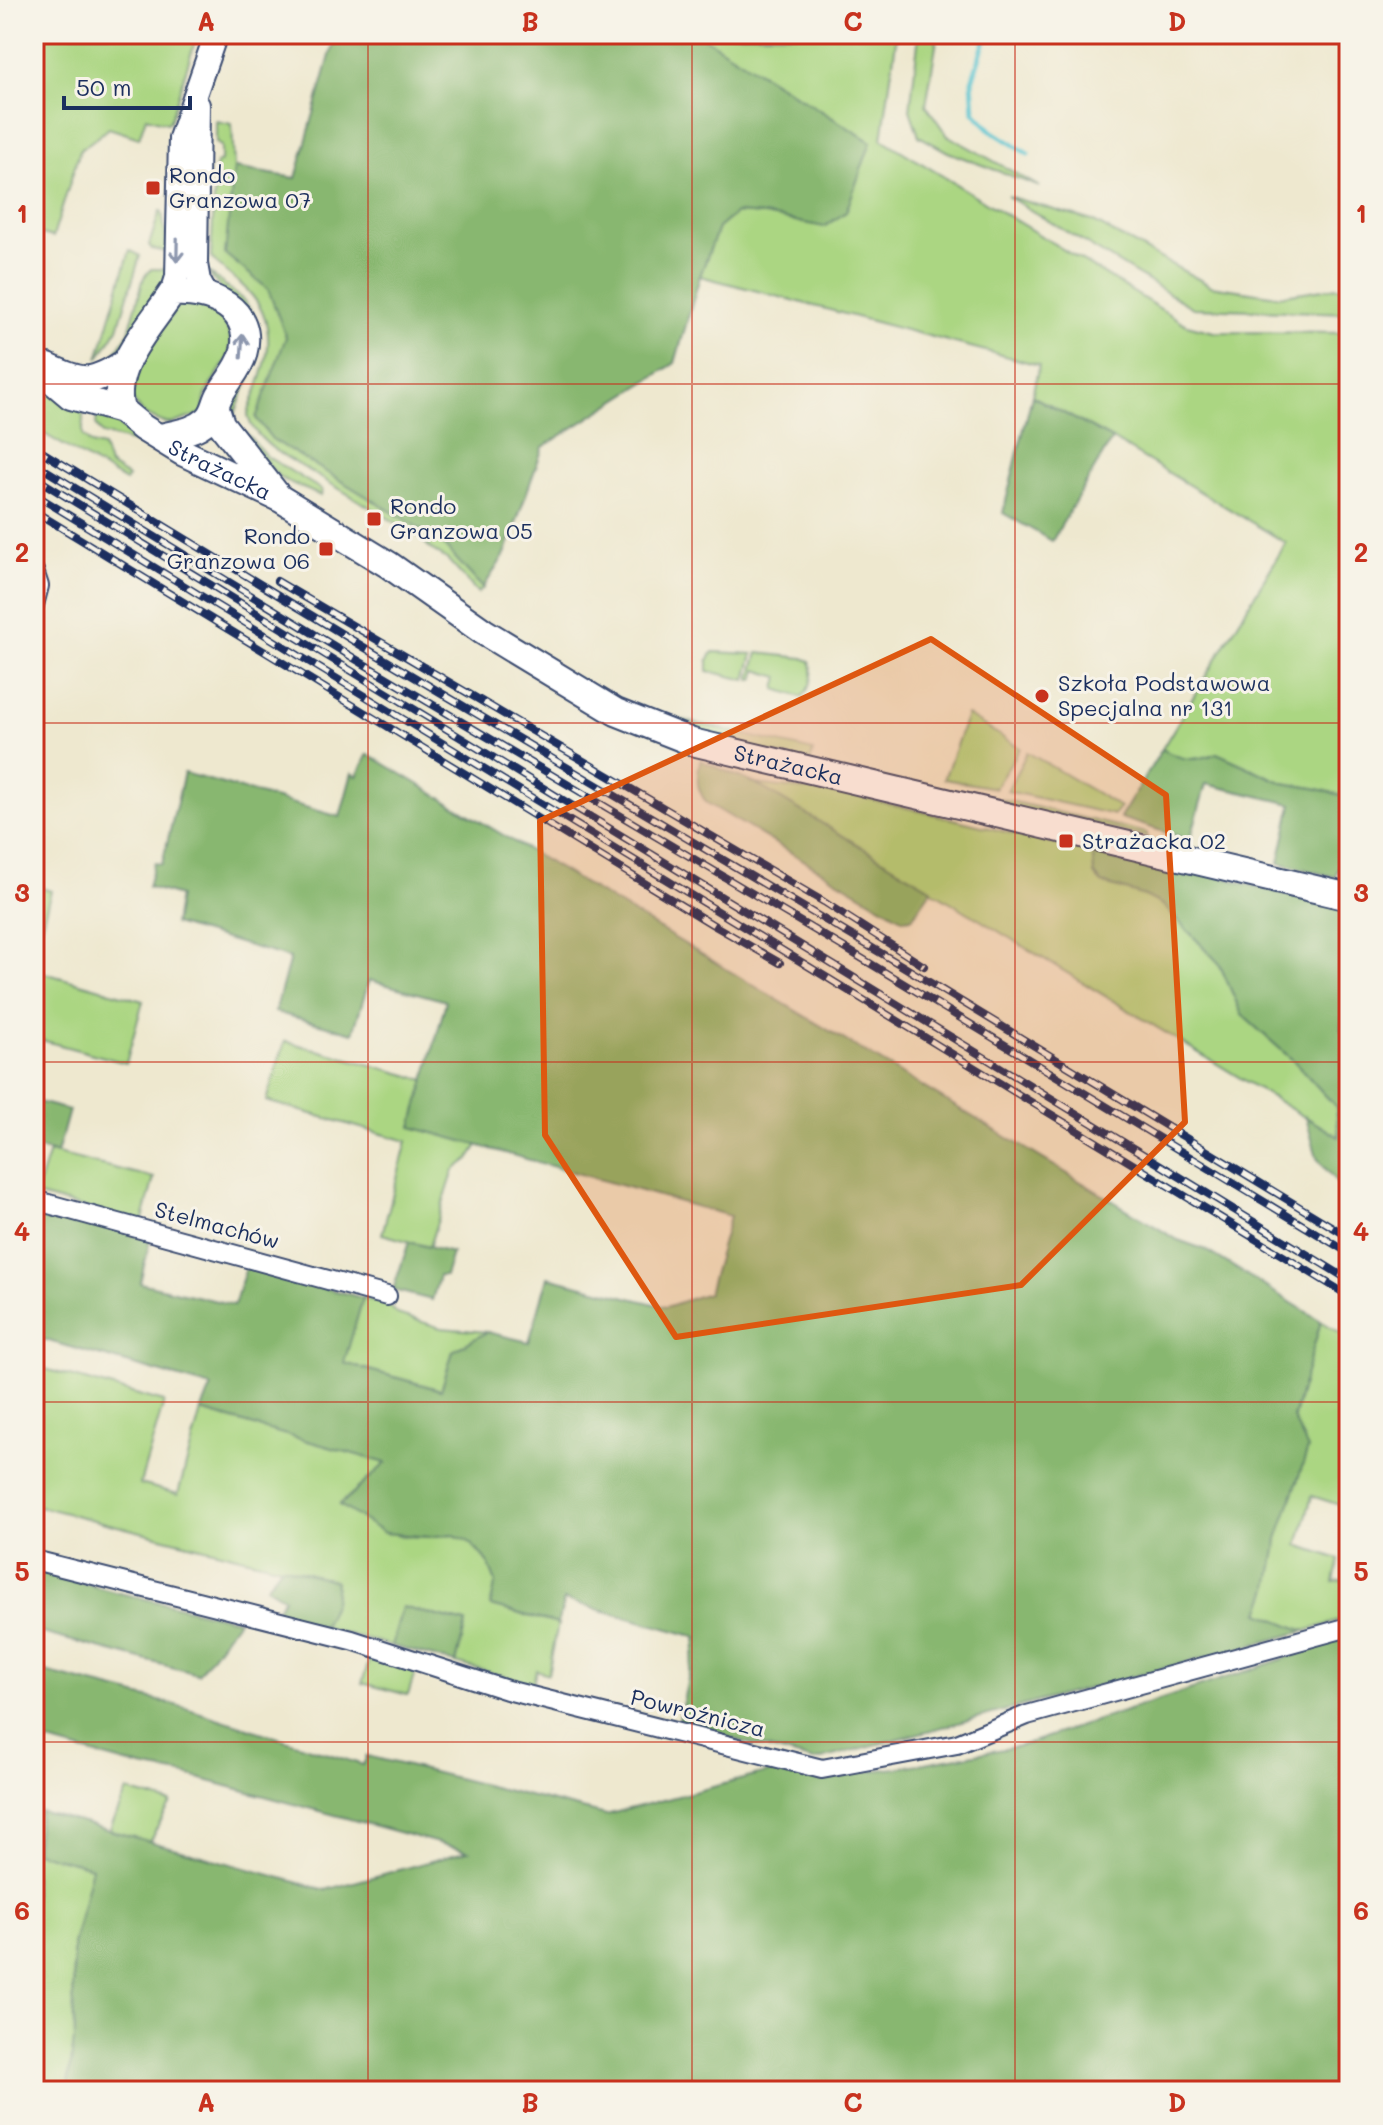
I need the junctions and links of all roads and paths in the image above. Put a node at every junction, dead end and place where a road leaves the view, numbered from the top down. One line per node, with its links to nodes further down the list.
1 (216, 34): 2 (street)
2 (198, 92): 3 (street, one-way to 3); 4 (street)
3 (172, 293): 4 (main road); 6 (main road)
4 (206, 294): 7 (main road, one-way to 4)
5 (34, 362): 6 (main road); 8 (main road)
6 (125, 363): 8 (main road)
7 (216, 408): 9 (main road); 10 (main road, Strażacka)
8 (121, 410): 9 (main road)
9 (160, 437): 10 (main road, Strażacka)
10 (281, 499): 13 (main road, Strażacka)
11 (36, 574): 12 (street)
12 (34, 605)
13 (1349, 897)
14 (34, 1200): 15 (street, Stelmachów)
15 (387, 1296)
16 (34, 1560): 17 (street, Powroźnicza)
17 (1349, 1627)

